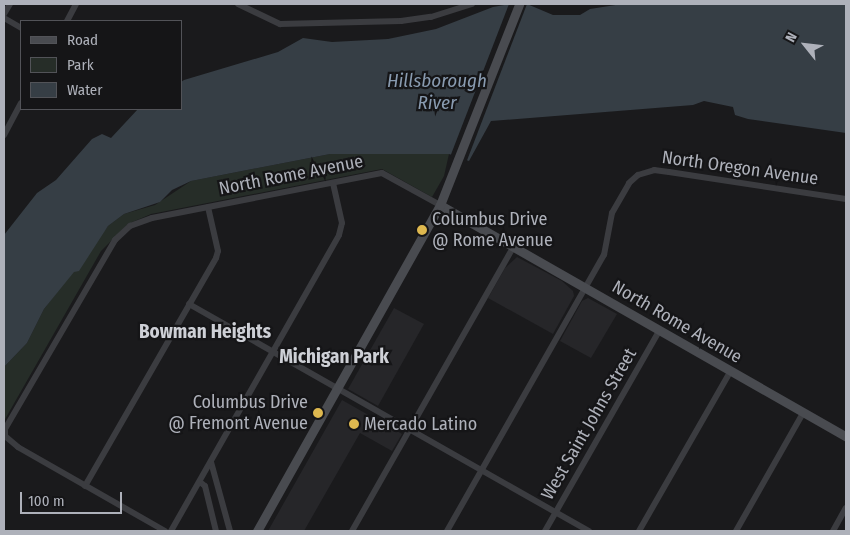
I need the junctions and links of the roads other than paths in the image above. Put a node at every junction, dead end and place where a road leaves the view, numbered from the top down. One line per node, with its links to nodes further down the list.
1 (10, 4): 6 (street)
2 (76, 4): 8 (street)
3 (238, 4): 4 (street)
4 (472, 4)
5 (518, 4): 14 (main road)
6 (4, 14)
7 (4, 18): 9 (street)
8 (68, 20)
9 (20, 27)
10 (20, 105): 11 (street)
11 (4, 135)
12 (333, 183): 14 (street, North Rome Avenue); 15 (street, North Rome Avenue); 20 (street)
13 (846, 199): 17 (street, North Oregon Avenue)
14 (440, 205): 16 (main road, North Rome Avenue); 22 (main road)
15 (208, 207): 18 (street); 29 (street, North Rome Avenue)
16 (513, 248): 17 (main road, North Rome Avenue); 24 (street)
17 (585, 288): 19 (main road, North Rome Avenue); 27 (street, North Oregon Avenue)
18 (189, 304): 20 (street); 29 (street)
19 (659, 331): 21 (main road, North Rome Avenue); 31 (street, West Saint Johns Street)
20 (273, 352): 22 (street); 26 (street)
21 (730, 372): 23 (main road, North Rome Avenue); 41 (street)
22 (338, 388): 24 (street); 36 (main road)
23 (803, 413): 25 (main road, North Rome Avenue); 42 (street)
24 (410, 430): 27 (street); 37 (street)
25 (846, 437)
26 (211, 462): 28 (street); 35 (street)
27 (482, 470): 31 (street); 38 (street, North Oregon Avenue)
28 (200, 482): 33 (street); 34 (street)
29 (85, 486): 32 (street)
30 (846, 508): 43 (street)
31 (556, 512): 39 (street, West Saint Johns Street); 40 (street)
32 (162, 531)
33 (171, 531)
34 (216, 531)
35 (230, 531)
36 (257, 531)
37 (352, 531)
38 (447, 531)
39 (545, 531)
40 (589, 531)
41 (639, 531)
42 (736, 531)
43 (833, 531)

